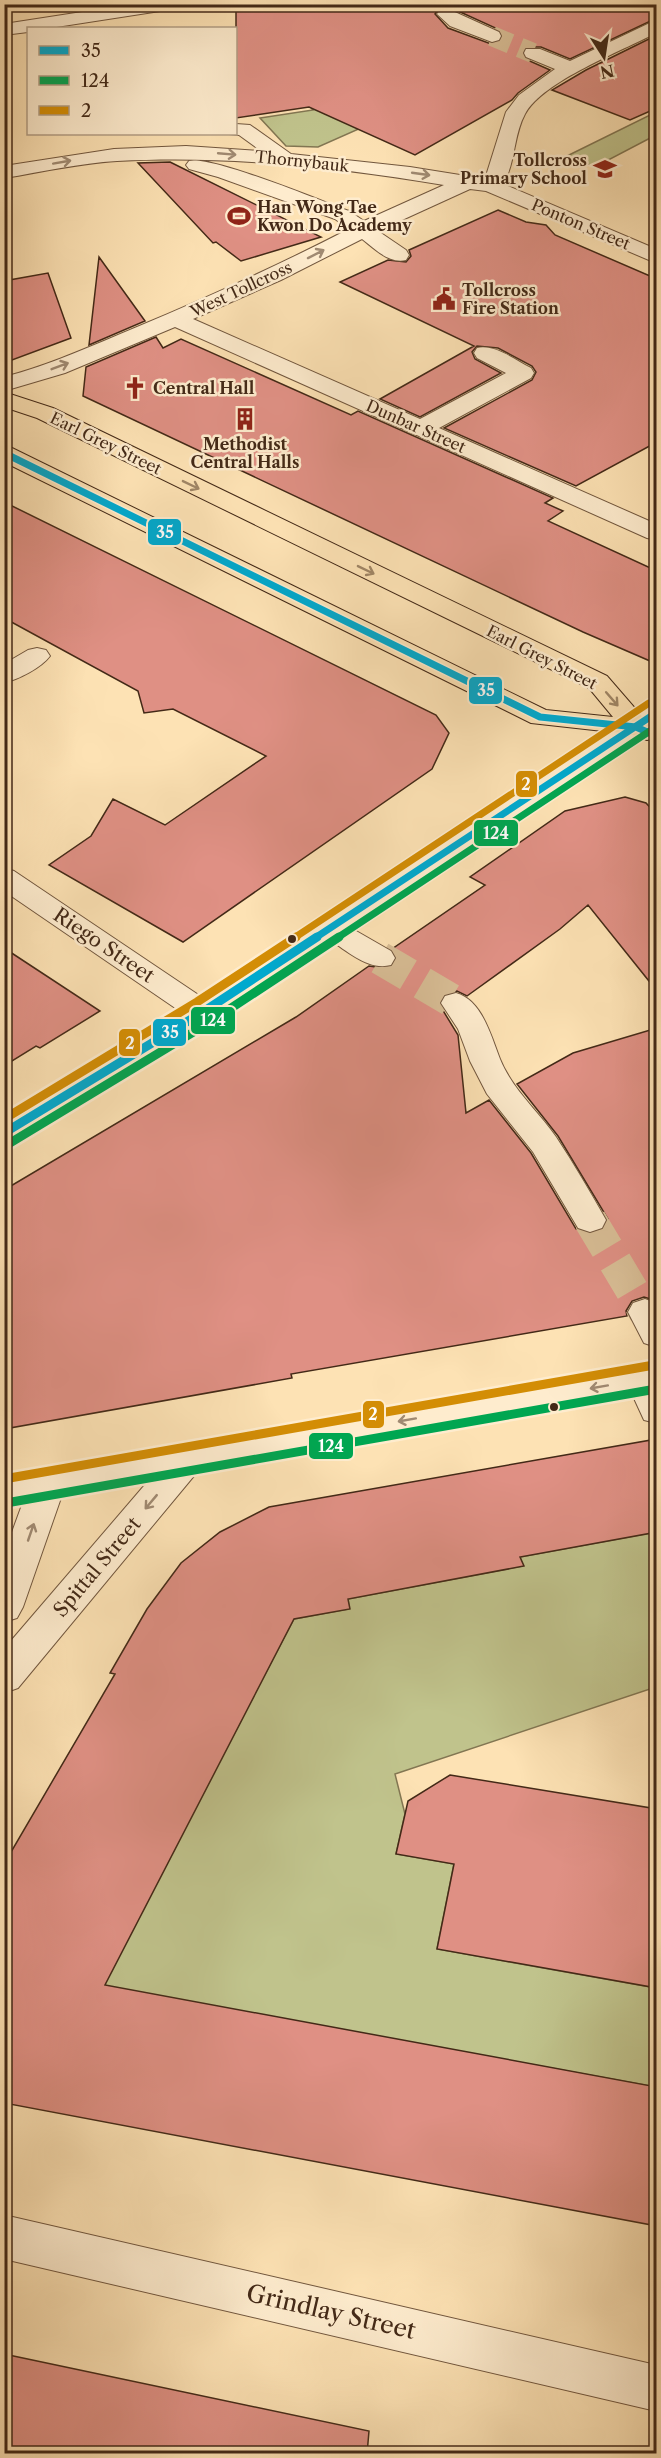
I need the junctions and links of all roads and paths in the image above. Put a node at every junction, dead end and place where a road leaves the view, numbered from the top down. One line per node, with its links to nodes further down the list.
1 (172, 4): 4 (street)
2 (446, 14): 5 (street)
3 (657, 26): 7 (street)
4 (4, 30)
5 (492, 36)
6 (533, 53): 7 (street)
7 (572, 69): 14 (street)
8 (237, 130): 12 (street)
9 (208, 135): 11 (street)
10 (148, 154): 11 (street); 12 (street, Thornybauk, one-way to 12); 15 (street, Thornybauk)
11 (114, 155): 13 (street, one-way to 11)
12 (287, 160): 14 (street, Thornybauk, one-way to 14)
13 (4, 172)
14 (481, 184): 15 (street, West Tollcross); 17 (street, Ponton Street)
15 (365, 230): 16 (street, Thornybauk); 18 (street, West Tollcross, one-way to 15)
16 (398, 255)
17 (657, 257)
18 (175, 319): 20 (street, West Tollcross, one-way to 18); 22 (street, Dunbar Street)
19 (485, 353): 22 (street)
20 (4, 384)
21 (4, 399): 27 (main road, Earl Grey Street, one-way to 27)
22 (420, 429): 24 (street, Dunbar Street)
23 (4, 453): 27 (main road, Earl Grey Street)
24 (657, 533)
25 (37, 656): 26 (street)
26 (4, 675)
27 (650, 725): 29 (street)
28 (4, 877): 32 (street, Riego Street)
29 (332, 928): 30 (street); 32 (street)
30 (380, 958)
31 (456, 1004): 34 (street)
32 (203, 1012): 33 (street)
33 (4, 1133)
34 (591, 1220)
35 (652, 1389): 36 (street, one-way to 36)
36 (189, 1457): 37 (street); 40 (street, Spittal Street, one-way to 40)
37 (48, 1483): 38 (street); 39 (street, one-way to 37)
38 (4, 1491)
39 (4, 1607)
40 (4, 1677)
41 (4, 2237): 42 (street, Grindlay Street)
42 (657, 2388)

